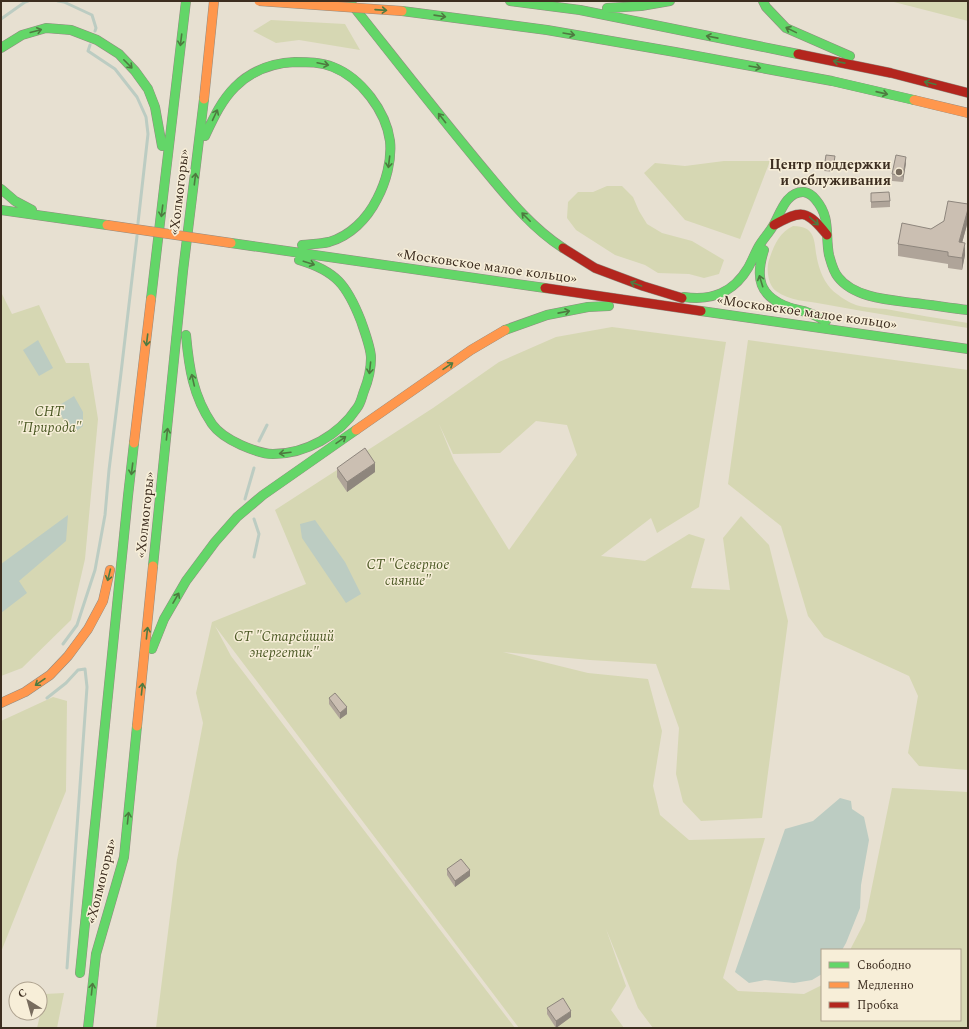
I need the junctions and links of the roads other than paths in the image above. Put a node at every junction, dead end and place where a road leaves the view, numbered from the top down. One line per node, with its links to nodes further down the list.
1 (186, 1): 14 (highway, «Холмогоры», one-way to 14)
2 (214, 1): 13 (highway, «Холмогоры»)
3 (259, 1): 12 (highway, one-way to 12, bridge)
4 (349, 1): 23 (highway, one-way to 4)
5 (510, 1): 8 (highway)
6 (670, 1): 8 (highway)
7 (763, 1): 10 (highway, one-way to 7)
8 (580, 10): 10 (highway, one-way to 8)
9 (1, 48): 14 (highway, one-way to 14)
10 (891, 73): 11 (highway, one-way to 10)
11 (968, 93)
12 (968, 113)
13 (198, 151): 21 (highway, one-way to 21); 22 (highway, «Холмогоры», one-way to 13)
14 (165, 183): 29 (highway, «Холмогоры», one-way to 29)
15 (1, 189): 17 (highway)
16 (1, 210): 17 (highway, «Московское малое кольцо»)
17 (48, 217): 20 (highway, «Московское малое кольцо», bridge)
18 (772, 228): 19 (highway, one-way to 19); 19 (highway); 23 (highway); 27 (highway, one-way to 18)
19 (828, 235): 25 (highway)
20 (259, 247): 21 (highway, «Московское малое кольцо»); 22 (highway, one-way to 22)
21 (270, 248): 24 (highway, «Московское малое кольцо»)
22 (183, 271): 30 (highway, «Холмогоры», one-way to 22)
23 (674, 295): 26 (highway)
24 (652, 304): 26 (highway, «Московское малое кольцо»); 30 (highway, one-way to 24)
25 (968, 310)
26 (720, 313): 27 (highway, «Московское малое кольцо»)
27 (852, 333): 28 (highway, «Московское малое кольцо»)
28 (968, 349)
29 (128, 496): 31 (highway, one-way to 31); 32 (highway, «Холмогоры»)
30 (143, 672): 33 (highway, «Холмогоры», one-way to 30)
31 (1, 703)
32 (80, 980)
33 (88, 1028)

